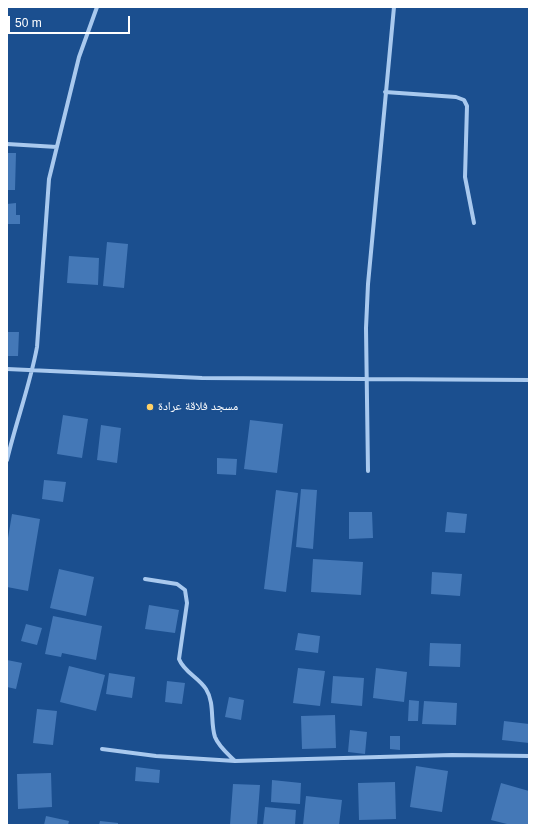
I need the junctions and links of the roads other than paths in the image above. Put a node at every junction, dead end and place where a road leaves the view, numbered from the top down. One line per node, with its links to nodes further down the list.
1 (97, 7): 5 (street)
2 (394, 7): 3 (street)
3 (385, 92): 6 (street); 9 (street)
4 (7, 144): 5 (street)
5 (57, 147): 8 (street)
6 (474, 223)
7 (7, 369): 8 (street)
8 (33, 370): 9 (street); 11 (street)
9 (366, 378): 10 (street); 12 (street)
10 (529, 380)
11 (7, 460)
12 (368, 471)
13 (145, 579): 16 (street)
14 (102, 750): 16 (street)
15 (529, 756): 16 (street)
16 (235, 761)

